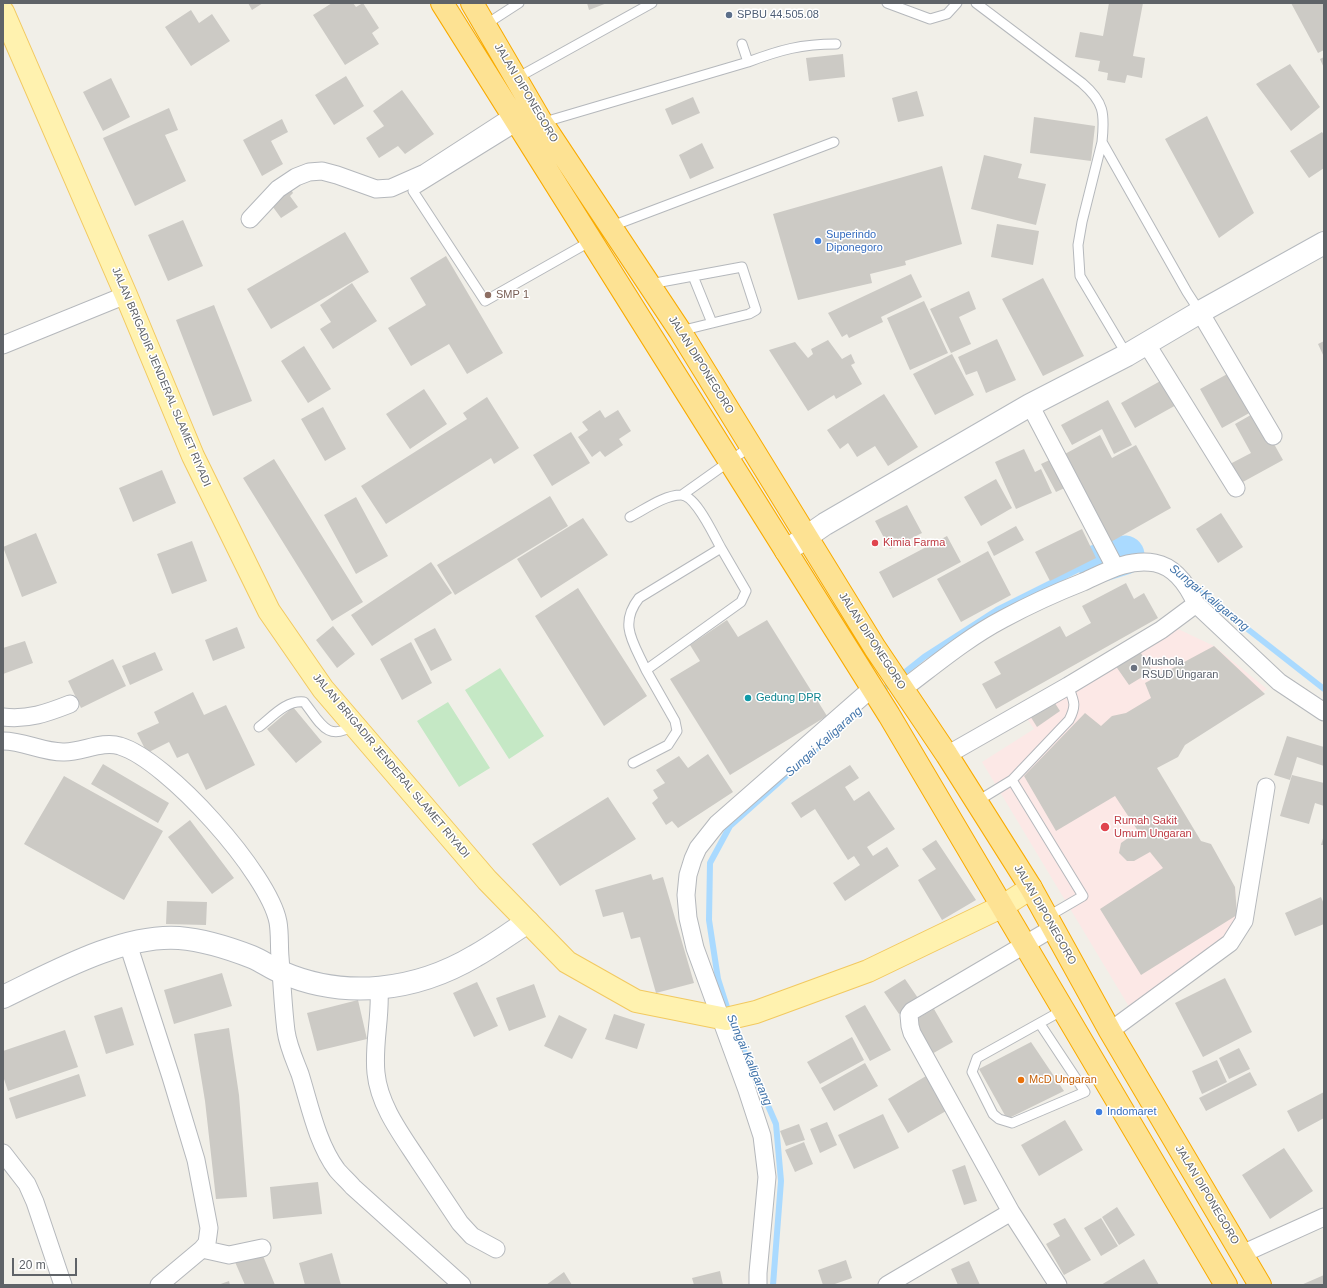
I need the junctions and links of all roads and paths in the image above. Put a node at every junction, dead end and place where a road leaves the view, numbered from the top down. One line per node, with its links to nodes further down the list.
1 (442, 3): 13 (highway, JALAN DIPONEGORO)
2 (472, 3): 9 (highway, JALAN DIPONEGORO)
3 (519, 3): 9 (lane)
4 (652, 3): 13 (lane)
5 (887, 3): 6 (lane)
6 (957, 3)
7 (976, 3): 16 (lane)
8 (3, 12): 23 (main road, JALAN BRIGADIR JENDERAL SLAMET RIYADI)
9 (485, 25): 13 (highway, JALAN DIPONEGORO)
10 (742, 44): 12 (lane)
11 (836, 44): 12 (lane)
12 (748, 62): 14 (lane)
13 (506, 84): 14 (highway, JALAN DIPONEGORO); 14 (highway, JALAN DIPONEGORO)
14 (527, 126): 17 (street); 18 (highway, JALAN DIPONEGORO); 19 (highway, JALAN DIPONEGORO); 19 (lane)
15 (834, 142): 18 (lane)
16 (1102, 142): 24 (lane); 29 (lane)
17 (250, 219)
18 (612, 226): 19 (highway); 22 (highway, JALAN DIPONEGORO)
19 (591, 241): 33 (highway, JALAN DIPONEGORO)
20 (1324, 243): 24 (main road)
21 (693, 276): 22 (lane); 25 (lane); 25 (lane)
22 (650, 284): 26 (highway, JALAN DIPONEGORO)
23 (126, 295): 28 (street); 51 (main road, JALAN BRIGADIR JENDERAL SLAMET RIYADI)
24 (1200, 312): 27 (main road); 31 (street)
25 (712, 323): 26 (lane)
26 (680, 331): 32 (highway, JALAN DIPONEGORO)
27 (1146, 343): 29 (main road); 34 (street)
28 (3, 345)
29 (1127, 355): 30 (main road)
30 (1030, 405): 37 (main road); 40 (street)
31 (1273, 436)
32 (751, 446): 33 (lane); 37 (highway, JALAN DIPONEGORO)
33 (729, 461): 35 (lane); 39 (highway, JALAN DIPONEGORO)
34 (1236, 488)
35 (682, 495): 36 (lane); 38 (lane)
36 (630, 517)
37 (806, 536): 39 (main road); 42 (highway, JALAN DIPONEGORO)
38 (721, 548): 44 (lane); 44 (lane)
39 (786, 551): 43 (highway, JALAN DIPONEGORO)
40 (1115, 567): 41 (street); 45 (street)
41 (1196, 604): 46 (street); 49 (street)
42 (875, 648): 43 (highway); 45 (highway, JALAN DIPONEGORO)
43 (853, 660): 47 (highway, JALAN DIPONEGORO)
44 (646, 670): 55 (lane)
45 (901, 686): 54 (highway, JALAN DIPONEGORO)
46 (1068, 686): 54 (street); 56 (lane)
47 (873, 692): 60 (highway, JALAN DIPONEGORO); 69 (street)
48 (70, 704): 50 (street)
49 (1324, 712)
50 (3, 717)
51 (354, 724): 52 (lane); 61 (main road, JALAN BRIGADIR JENDERAL SLAMET RIYADI)
52 (259, 727)
53 (3, 741): 65 (street)
54 (947, 755): 58 (highway, JALAN DIPONEGORO)
55 (633, 763)
56 (1012, 780): 58 (lane); 62 (lane)
57 (1266, 787): 71 (street)
58 (976, 802): 59 (highway, JALAN DIPONEGORO)
59 (1031, 888): 60 (main road, JALAN BRIGADIR JENDERAL SLAMET RIYADI); 62 (highway, JALAN DIPONEGORO)
60 (1003, 906): 64 (highway, JALAN DIPONEGORO); 69 (main road, JALAN BRIGADIR JENDERAL SLAMET RIYADI)
61 (528, 922): 66 (main road); 69 (main road, JALAN BRIGADIR JENDERAL SLAMET RIYADI)
62 (1050, 923): 64 (street); 71 (highway, JALAN DIPONEGORO)
63 (128, 944): 65 (main road); 67 (main road); 76 (street)
64 (1024, 946): 68 (highway, JALAN DIPONEGORO); 73 (street)
65 (281, 972): 66 (main road); 81 (street)
66 (380, 988): 77 (street)
67 (3, 997)
68 (1063, 1010): 70 (lane); 85 (highway, JALAN DIPONEGORO)
69 (723, 1018): 82 (street)
70 (1040, 1024): 70 (lane)
71 (1110, 1031): 78 (highway, JALAN DIPONEGORO)
72 (3, 1153): 79 (street)
73 (1011, 1212): 83 (street); 84 (street)
74 (1324, 1217): 78 (street)
75 (262, 1248): 76 (street)
76 (202, 1249): 80 (street)
77 (496, 1250)
78 (1242, 1254): 86 (highway, JALAN DIPONEGORO)
79 (63, 1285)
80 (159, 1285)
81 (462, 1285)
82 (758, 1285)
83 (887, 1285)
84 (1058, 1285)
85 (1226, 1285)
86 (1260, 1285)

